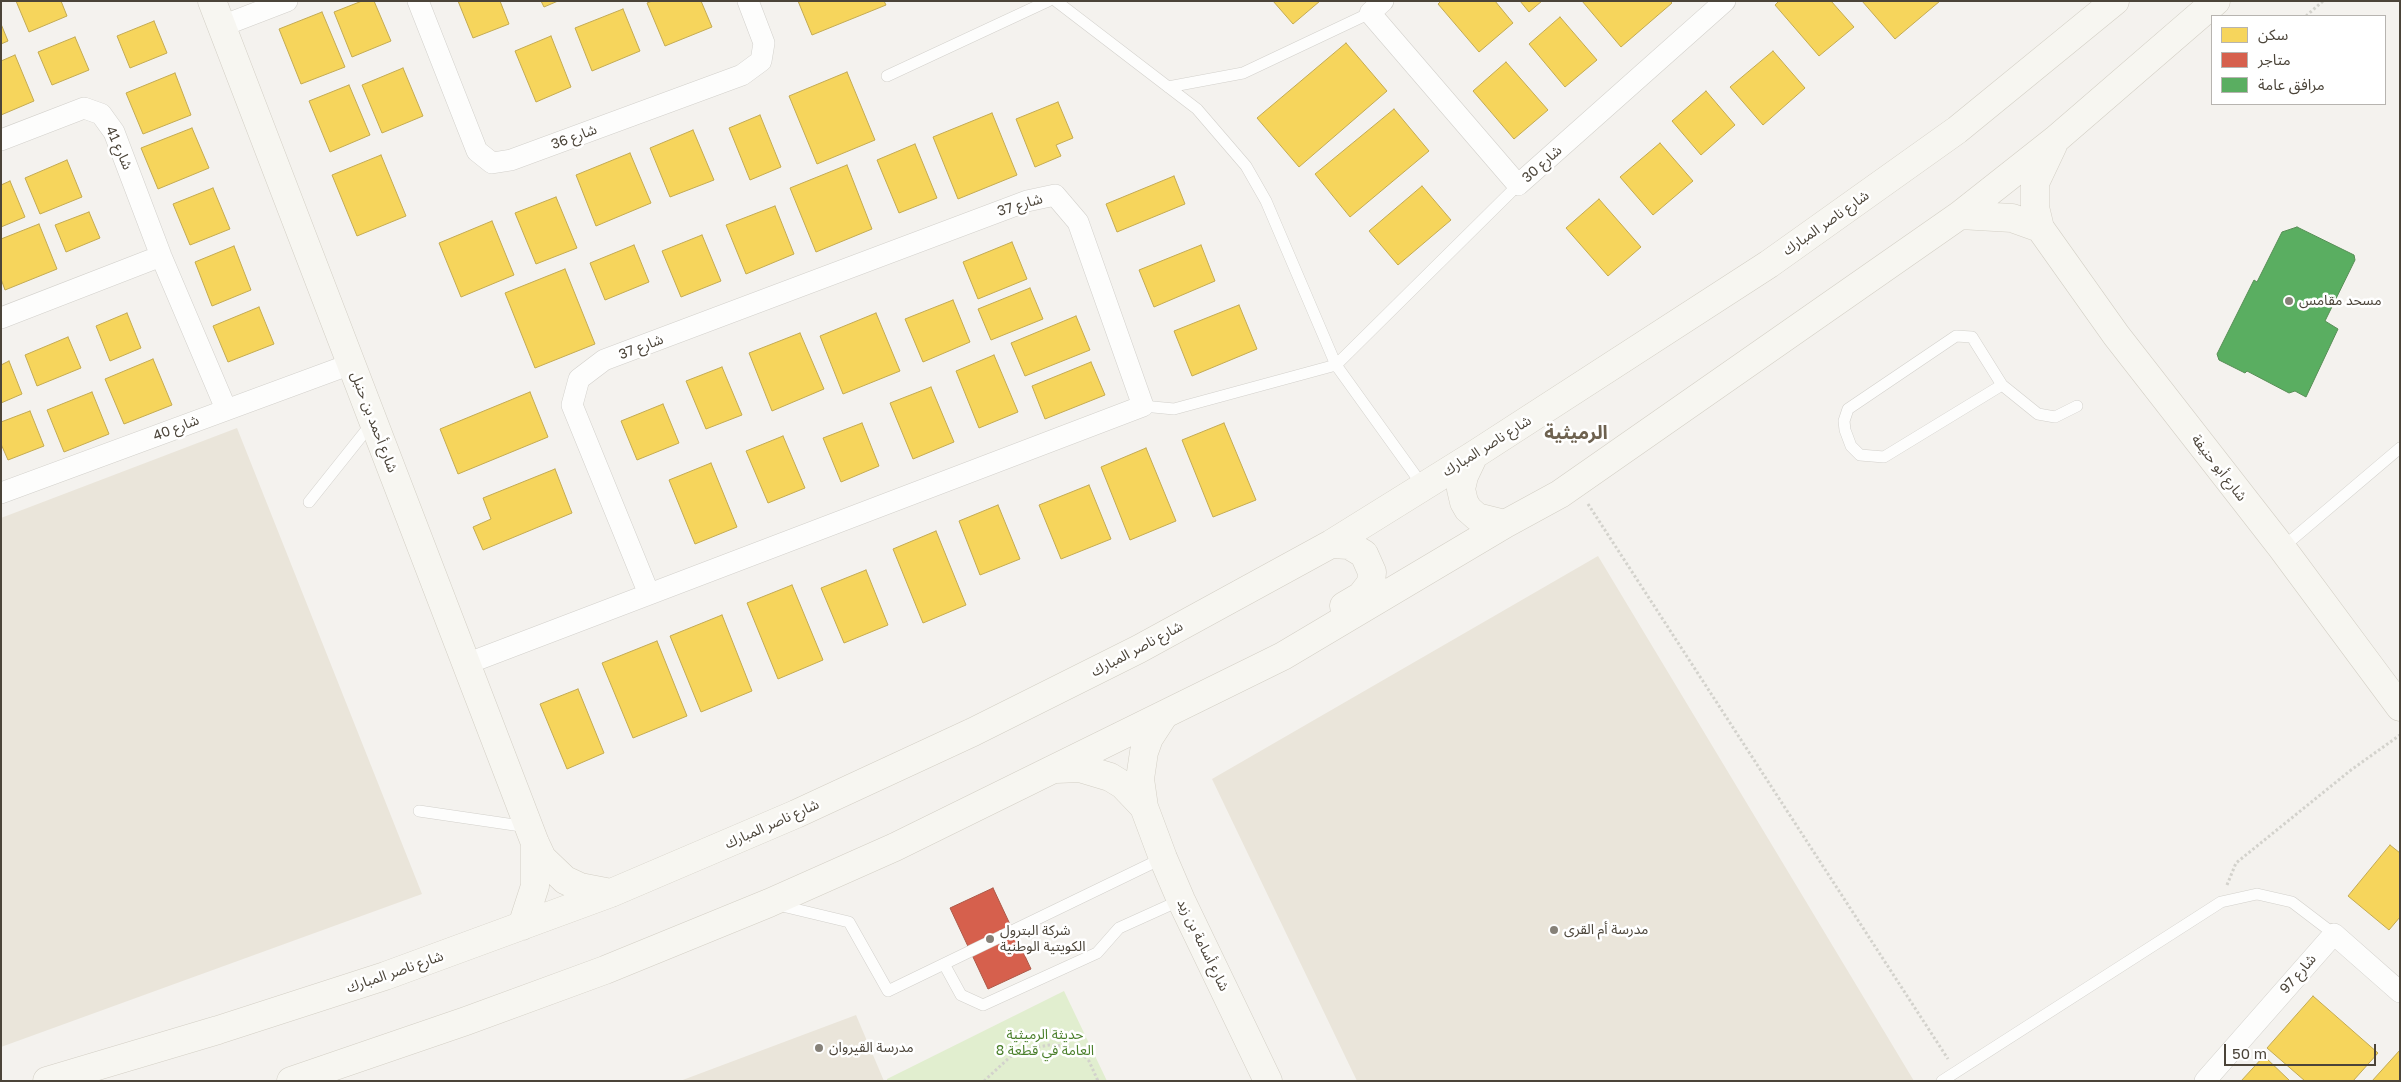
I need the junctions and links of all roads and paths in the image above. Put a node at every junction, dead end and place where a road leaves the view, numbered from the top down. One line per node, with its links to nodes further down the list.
1 (212, 1): 13 (street, شارع أحمد بن حنبل)
2 (287, 1): 13 (street)
3 (418, 1): 4 (street, شارع 36)
4 (748, 1)
5 (1048, 1): 14 (lane)
6 (1056, 1): 15 (lane)
7 (1725, 1): 18 (street, شارع 30)
8 (2115, 1): 31 (street, شارع ناصر المبارك)
9 (2216, 1): 17 (street)
10 (2323, 1): 12 (path)
11 (1376, 7): 15 (lane); 18 (street, شارع 30)
12 (2307, 15)
13 (222, 26): 23 (street, شارع أحمد بن حنبل)
14 (887, 76)
15 (1168, 87): 24 (lane)
16 (1, 140): 21 (street, شارع 41)
17 (2055, 140): 19 (street); 20 (street, شارع أبو حنيفة)
18 (1518, 185): 24 (lane)
19 (1960, 215): 20 (street); 32 (street)
20 (2040, 228): 38 (street, شارع أبو حنيفة)
21 (161, 256): 22 (street); 28 (street, شارع 41)
22 (1, 318)
23 (351, 364): 28 (street, شارع 40); 29 (street, شارع أحمد بن حنبل)
24 (1336, 365): 26 (lane); 33 (lane)
25 (2002, 385): 25 (lane); 27 (lane)
26 (1143, 406): 39 (street); 39 (street, شارع 37)
27 (2077, 406)
28 (226, 409): 34 (street, شارع 40)
29 (374, 422): 35 (lane); 41 (street, شارع أحمد بن حنبل)
30 (2400, 448): 38 (lane)
31 (1474, 455): 33 (street, شارع ناصر المبارك); 36 (street)
32 (1575, 484): 36 (street); 58 (path)
33 (1423, 486): 37 (street, شارع ناصر المبارك)
34 (1, 493)
35 (309, 502)
36 (1505, 524): 40 (street)
37 (1331, 544): 40 (street); 50 (street, شارع ناصر المبارك)
38 (2282, 548): 42 (street, شارع أبو حنيفة)
39 (649, 594): 41 (street)
40 (1283, 656): 43 (street)
41 (466, 664): 48 (street, شارع أحمد بن حنبل)
42 (2398, 702)
43 (1164, 715): 45 (street); 46 (street, شارع أسامة بن زيد)
44 (2400, 735): 52 (path)
45 (1050, 771): 46 (street, شارع أسامة بن زيد); 53 (street)
46 (1144, 807): 49 (street, شارع أسامة بن زيد)
47 (419, 811): 48 (lane)
48 (532, 835): 50 (street, شارع أحمد بن حنبل); 54 (street, شارع أحمد بن حنبل)
49 (1163, 858): 51 (street, شارع أسامة بن زيد); 56 (lane)
50 (611, 893): 54 (street, شارع ناصر المبارك)
51 (1181, 900): 56 (lane); 63 (street, شارع أسامة بن زيد)
52 (2221, 902): 55 (lane); 58 (lane)
53 (769, 903): 56 (lane); 60 (street)
54 (522, 926): 59 (street, شارع ناصر المبارك)
55 (2334, 934): 57 (street); 65 (street, شارع 97)
56 (944, 964)
57 (2400, 992)
58 (1959, 1076): 64 (lane)
59 (47, 1081)
60 (291, 1081)
61 (984, 1081): 62 (path)
62 (1098, 1081)
63 (1268, 1081)
64 (1942, 1081)
65 (2205, 1081)

